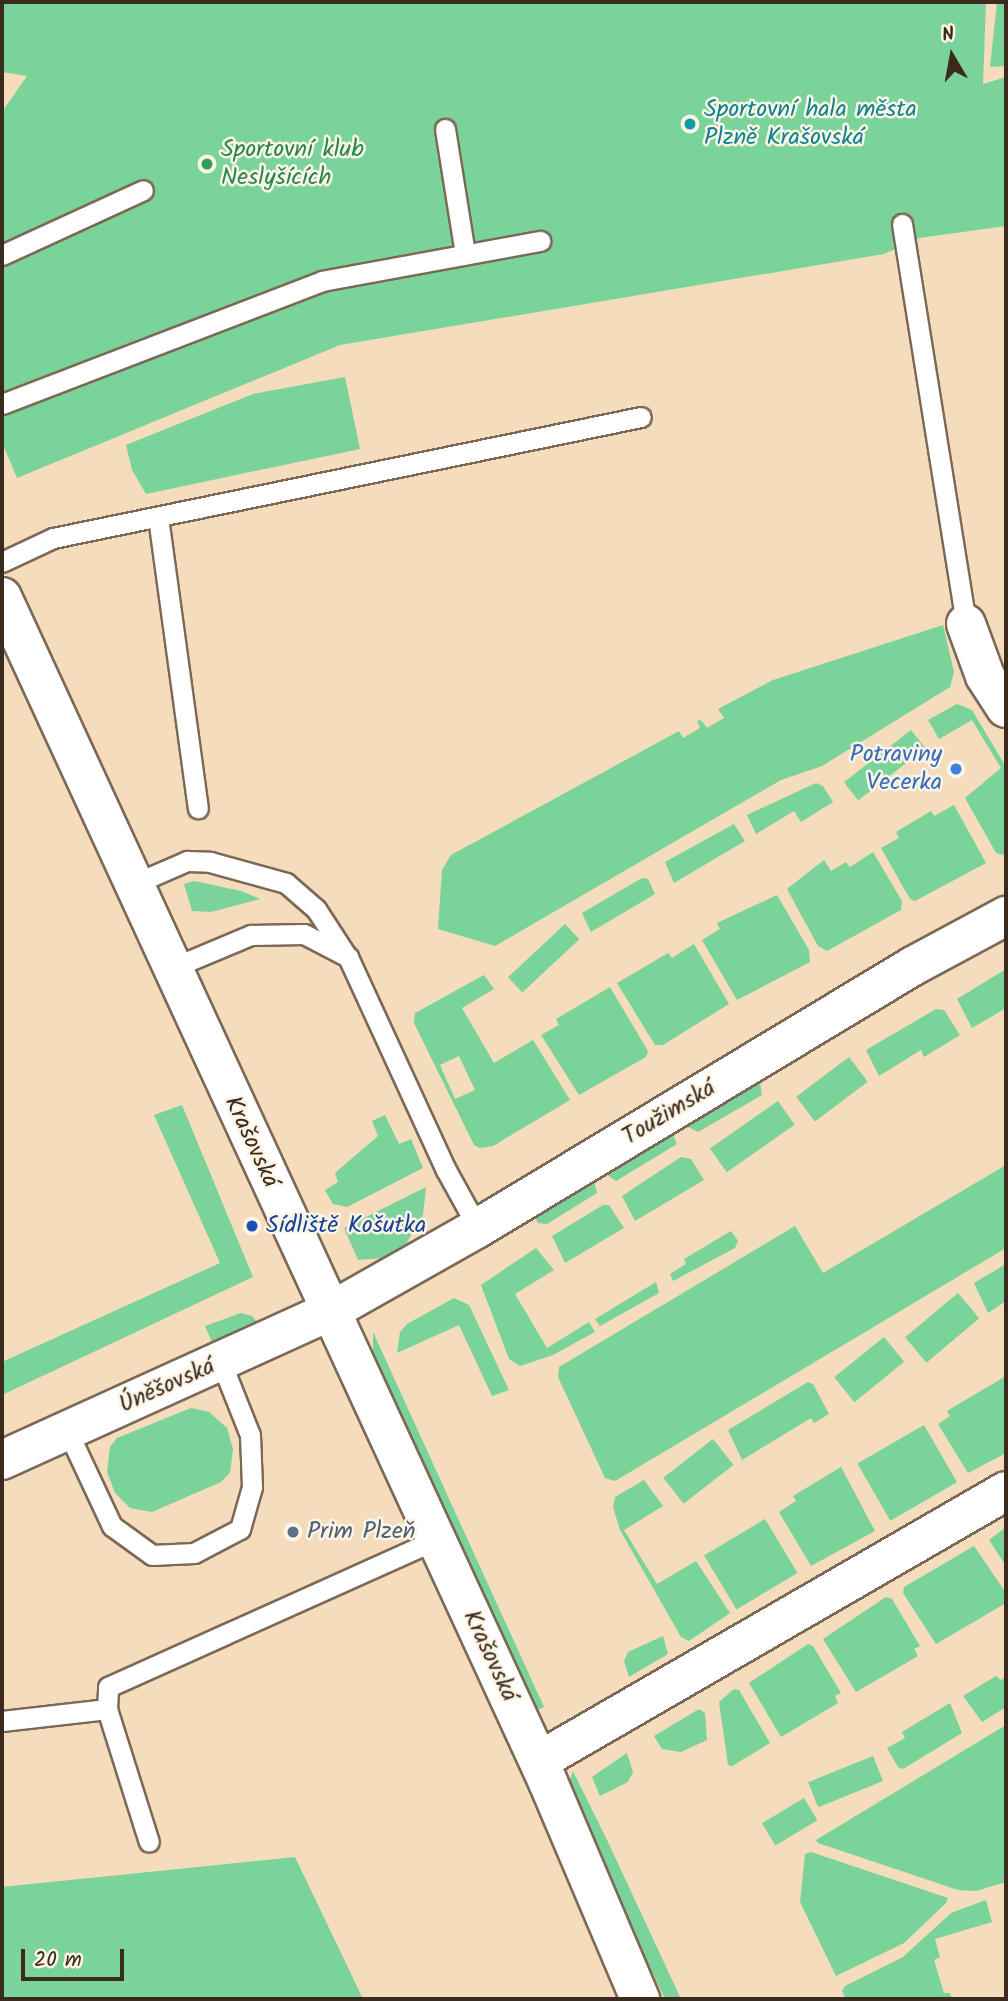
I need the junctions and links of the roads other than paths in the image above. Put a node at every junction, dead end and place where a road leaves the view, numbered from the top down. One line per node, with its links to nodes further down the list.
1 (445, 129): 5 (lane)
2 (143, 190): 6 (lane)
3 (902, 224): 12 (lane)
4 (540, 241): 5 (lane)
5 (465, 254): 7 (lane)
6 (2, 255)
7 (2, 404)
8 (641, 418): 9 (lane)
9 (158, 517): 10 (lane); 14 (lane)
10 (2, 562)
11 (2, 597): 15 (street, Krašovská)
12 (966, 624): 13 (street)
13 (1006, 708)
14 (198, 808)
15 (134, 884): 17 (lane); 18 (street, Krašovská)
16 (1006, 916): 19 (street, Toužimská)
17 (348, 957): 18 (lane); 19 (lane)
18 (172, 968): 20 (street, Krašovská)
19 (478, 1228): 20 (street, Toužimská)
20 (331, 1311): 21 (street, Úněšovská); 25 (street, Krašovská)
21 (221, 1363): 22 (street, Úněšovská); 22 (lane)
22 (67, 1430): 23 (street, Úněšovská)
23 (2, 1460)
24 (1006, 1491): 28 (street)
25 (437, 1539): 26 (lane); 28 (street, Krašovská)
26 (107, 1709): 27 (lane); 29 (lane)
27 (2, 1721)
28 (539, 1761): 30 (street, Krašovská)
29 (149, 1842)
30 (640, 1999)

